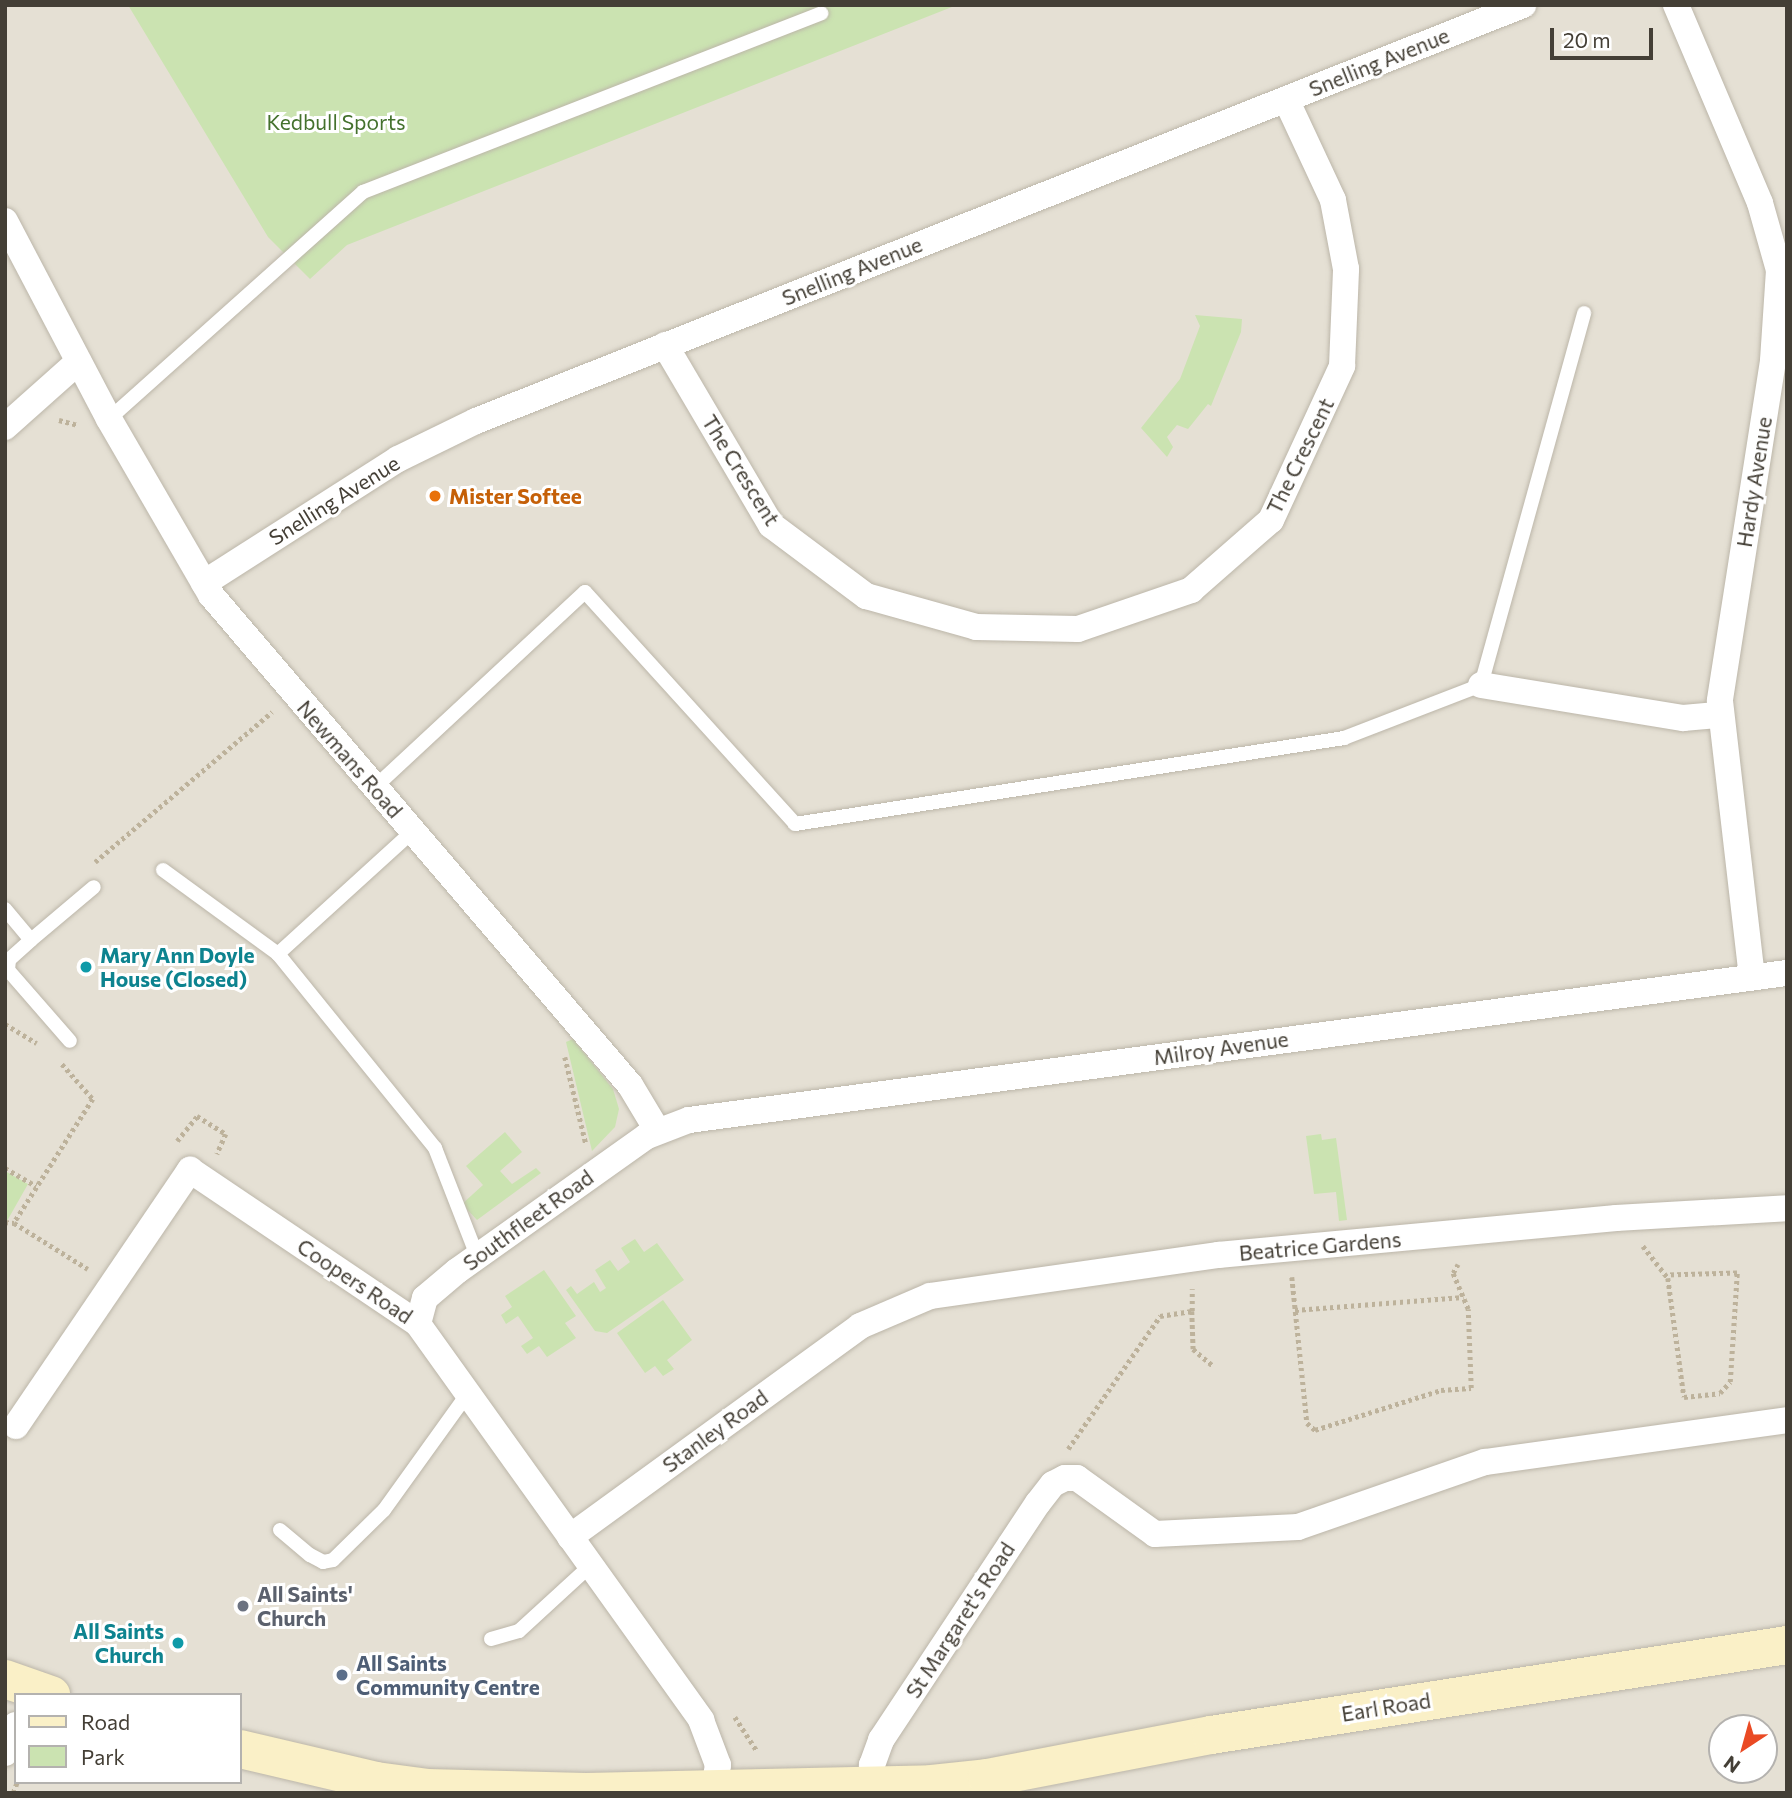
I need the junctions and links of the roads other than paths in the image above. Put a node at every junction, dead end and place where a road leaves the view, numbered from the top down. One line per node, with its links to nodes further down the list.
1 (1522, 5): 4 (street, Snelling Avenue)
2 (1676, 5): 13 (street, Hardy Avenue)
3 (821, 13): 9 (lane)
4 (1286, 99): 7 (street, Snelling Avenue); 7 (street, The Crescent)
5 (5, 220): 8 (street, Newmans Road)
6 (1584, 313): 12 (lane)
7 (665, 345): 11 (street, Snelling Avenue)
8 (78, 362): 9 (street, Newmans Road); 10 (street)
9 (109, 419): 11 (street, Newmans Road)
10 (5, 427)
11 (204, 583): 14 (street, Newmans Road)
12 (1481, 685): 13 (street); 14 (lane)
13 (1720, 715): 22 (street, Hardy Avenue)
14 (374, 788): 15 (street, Newmans Road)
15 (413, 831): 20 (lane); 24 (street, Newmans Road)
16 (163, 870): 20 (lane)
17 (94, 887): 19 (lane)
18 (5, 909): 19 (lane)
19 (32, 940): 23 (lane)
20 (278, 954): 26 (lane)
21 (1787, 973): 22 (street, Milroy Avenue)
22 (1752, 977): 24 (street, Milroy Avenue)
23 (70, 1041)
24 (657, 1130): 26 (street, Southfleet Road)
25 (1787, 1208): 28 (street, Beatrice Gardens)
26 (477, 1256): 27 (street, Southfleet Road)
27 (418, 1324): 29 (street, Coopers Road); 31 (street, Coopers Road)
28 (860, 1326): 33 (street, Stanley Road)
29 (468, 1393): 32 (lane); 33 (street, Coopers Road)
30 (1787, 1420): 43 (street, St Margaret's Road)
31 (16, 1426)
32 (280, 1530)
33 (570, 1537): 34 (street, Coopers Road)
34 (590, 1566): 35 (lane); 42 (street, Coopers Road)
35 (491, 1639)
36 (1787, 1646): 40 (street, Earl Road)
37 (14, 1730): 39 (street)
38 (242, 1750): 41 (street, Earl Road)
39 (5, 1753)
40 (989, 1785): 43 (street, Earl Road)
41 (375, 1787): 44 (street, Earl Road)
42 (714, 1787): 43 (street, Earl Road); 44 (street, Earl Road)
43 (873, 1787)
44 (427, 1791)

